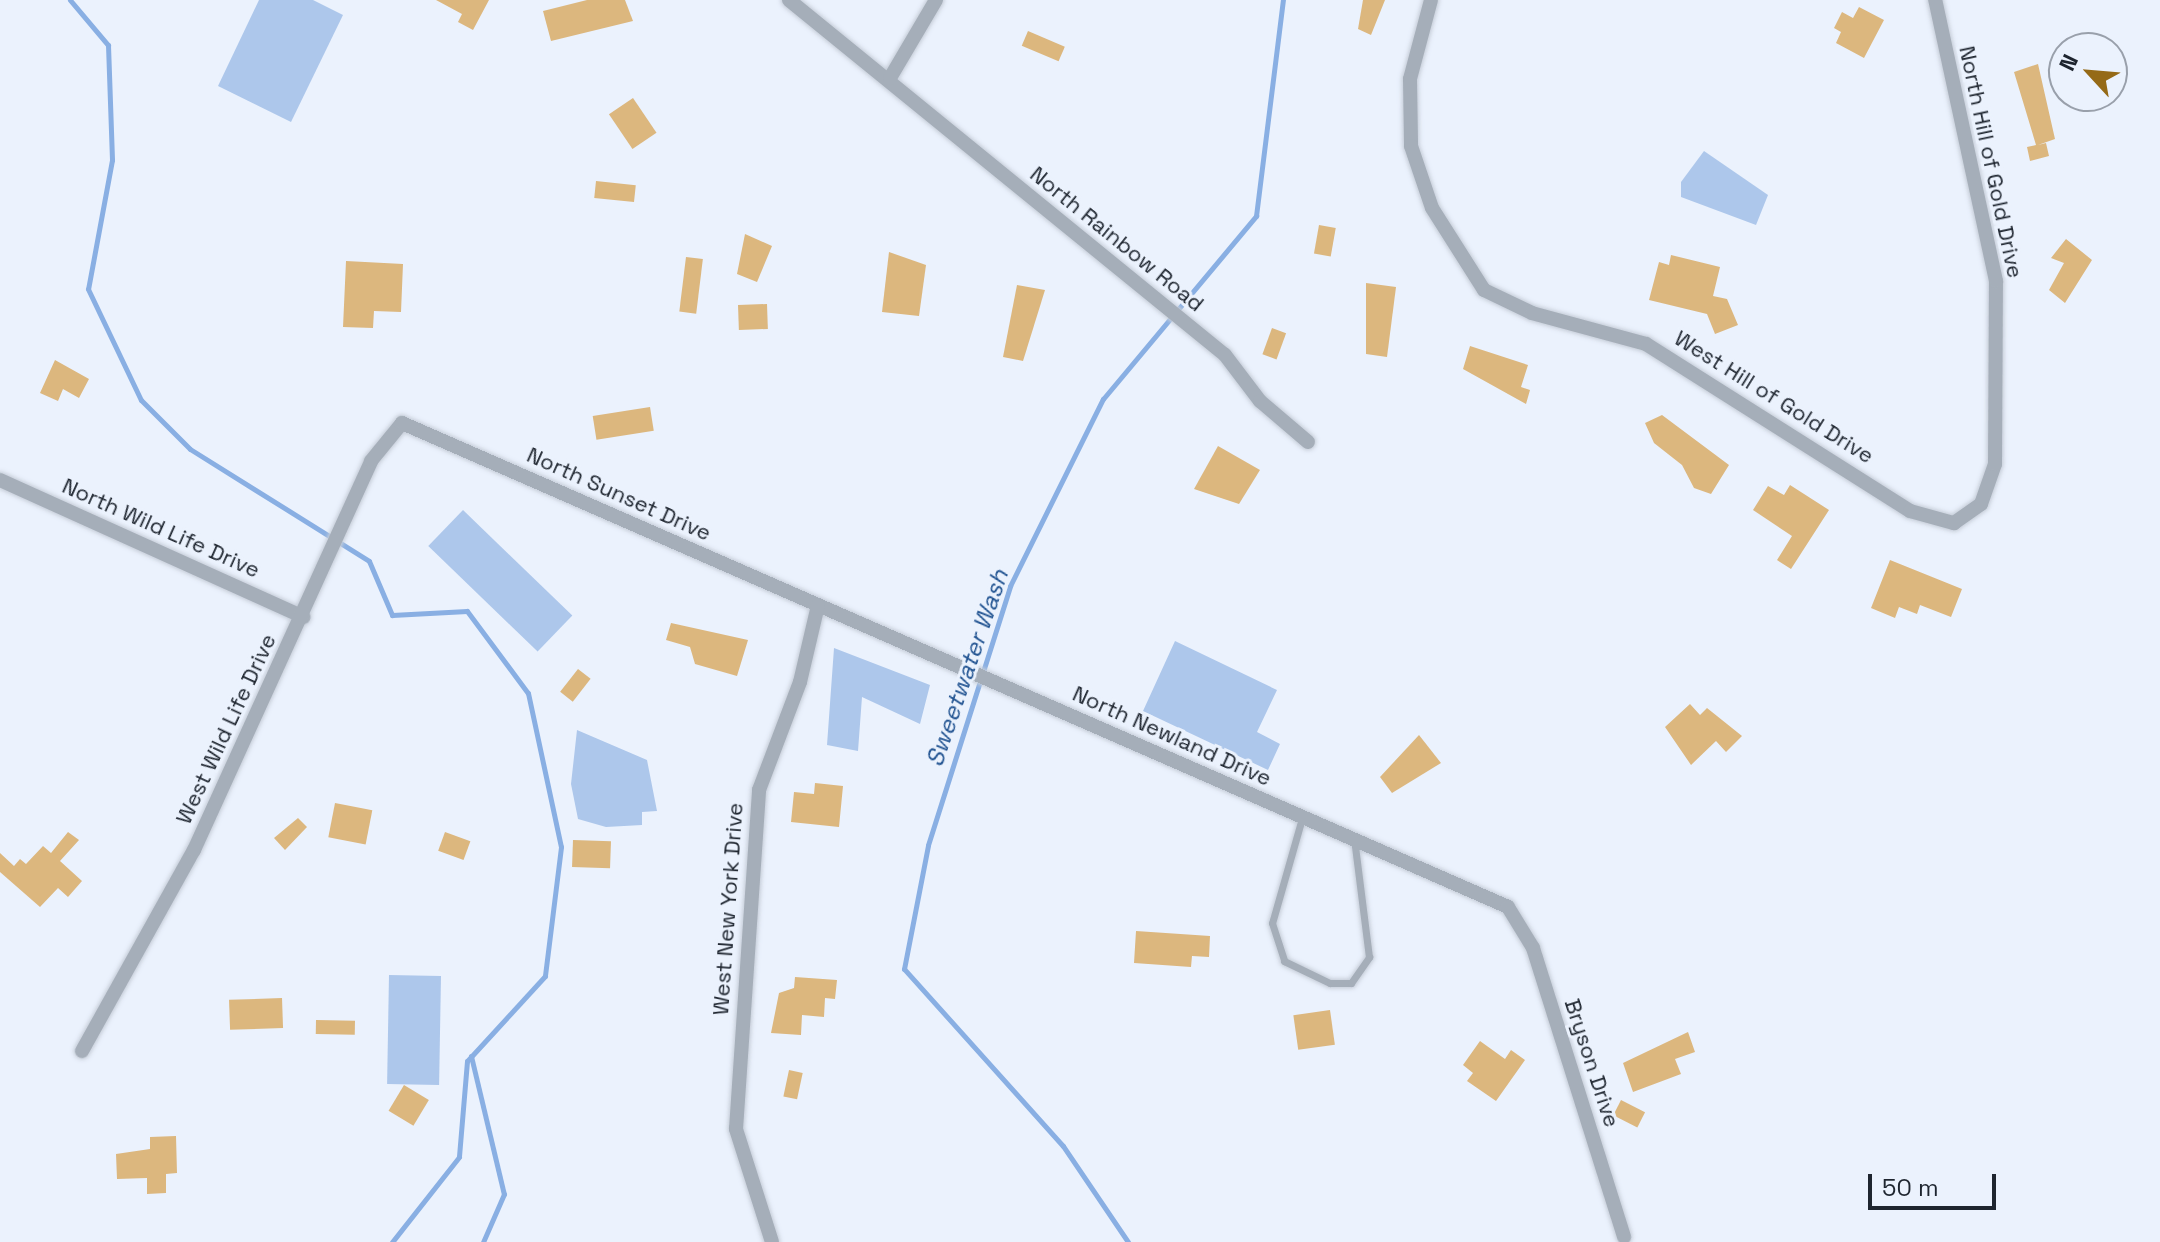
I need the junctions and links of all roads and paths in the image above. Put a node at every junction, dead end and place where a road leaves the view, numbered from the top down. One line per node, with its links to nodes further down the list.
1 (789, 0): 5 (street, North Rainbow Road)
2 (936, 0): 5 (street)
3 (1431, 0): 6 (street, West Hill of Gold Drive)
4 (1935, 0): 6 (street, North Hill of Gold Drive)
5 (890, 78): 8 (street, North Rainbow Road)
6 (1999, 382)
7 (402, 423): 10 (street, North Sunset Drive); 11 (street, West Wild Life Drive)
8 (1308, 442)
9 (0, 480): 11 (street, North Wild Life Drive)
10 (818, 605): 12 (street, North Newland Drive); 17 (street, West New York Drive)
11 (304, 617): 15 (street, West Wild Life Drive)
12 (1302, 816): 13 (street, North Newland Drive); 13 (lane)
13 (1354, 839): 14 (street, North Newland Drive)
14 (1508, 907): 16 (street, Bryson Drive)
15 (82, 1051)
16 (1624, 1237)
17 (772, 1242)

